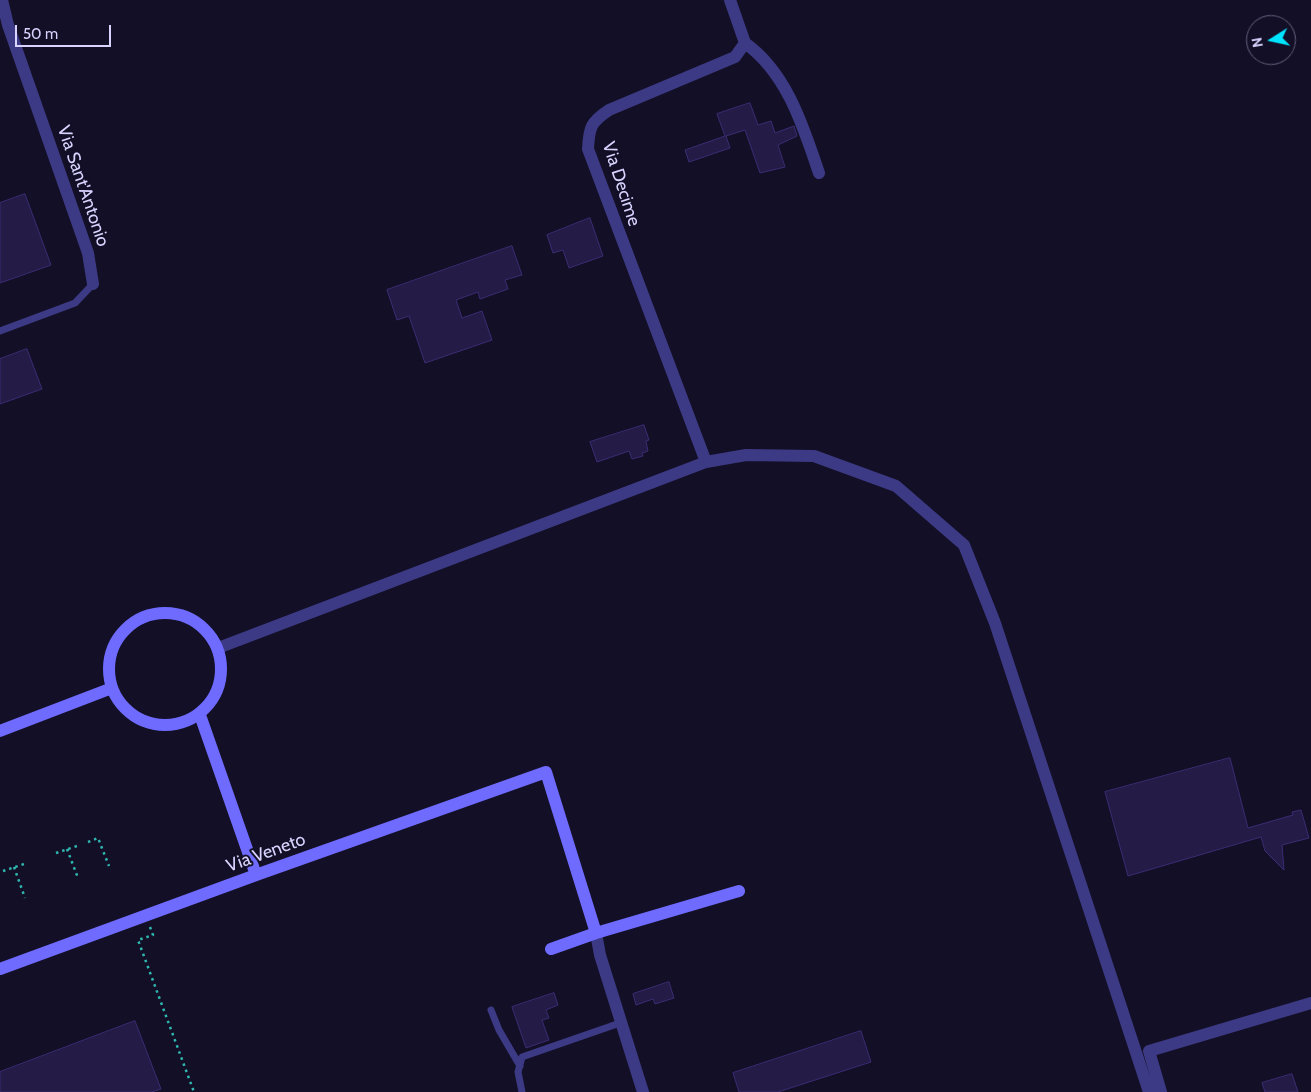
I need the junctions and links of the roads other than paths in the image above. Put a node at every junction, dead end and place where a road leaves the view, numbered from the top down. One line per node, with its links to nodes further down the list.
1 (2, 0): 5 (street, Via Sant'Antonio)
2 (730, 0): 3 (street)
3 (745, 43): 4 (street); 7 (street, Via Decime)
4 (819, 173)
5 (93, 284): 6 (lane, Via Sant'Antonio)
6 (0, 331)
7 (706, 462): 8 (street); 23 (street)
8 (218, 648): 9 (street); 10 (street)
9 (112, 688): 10 (street); 11 (street)
10 (200, 715): 12 (street)
11 (0, 731)
12 (256, 875): 14 (street, Via Veneto); 16 (street, Via Veneto)
13 (739, 891): 14 (street)
14 (596, 933): 15 (street); 19 (street)
15 (552, 949)
16 (0, 969)
17 (1311, 1003): 24 (street)
18 (491, 1010): 20 (lane)
19 (620, 1023): 20 (lane); 22 (street)
20 (520, 1066): 21 (lane)
21 (522, 1092)
22 (643, 1092)
23 (1149, 1092)
24 (1161, 1092)

